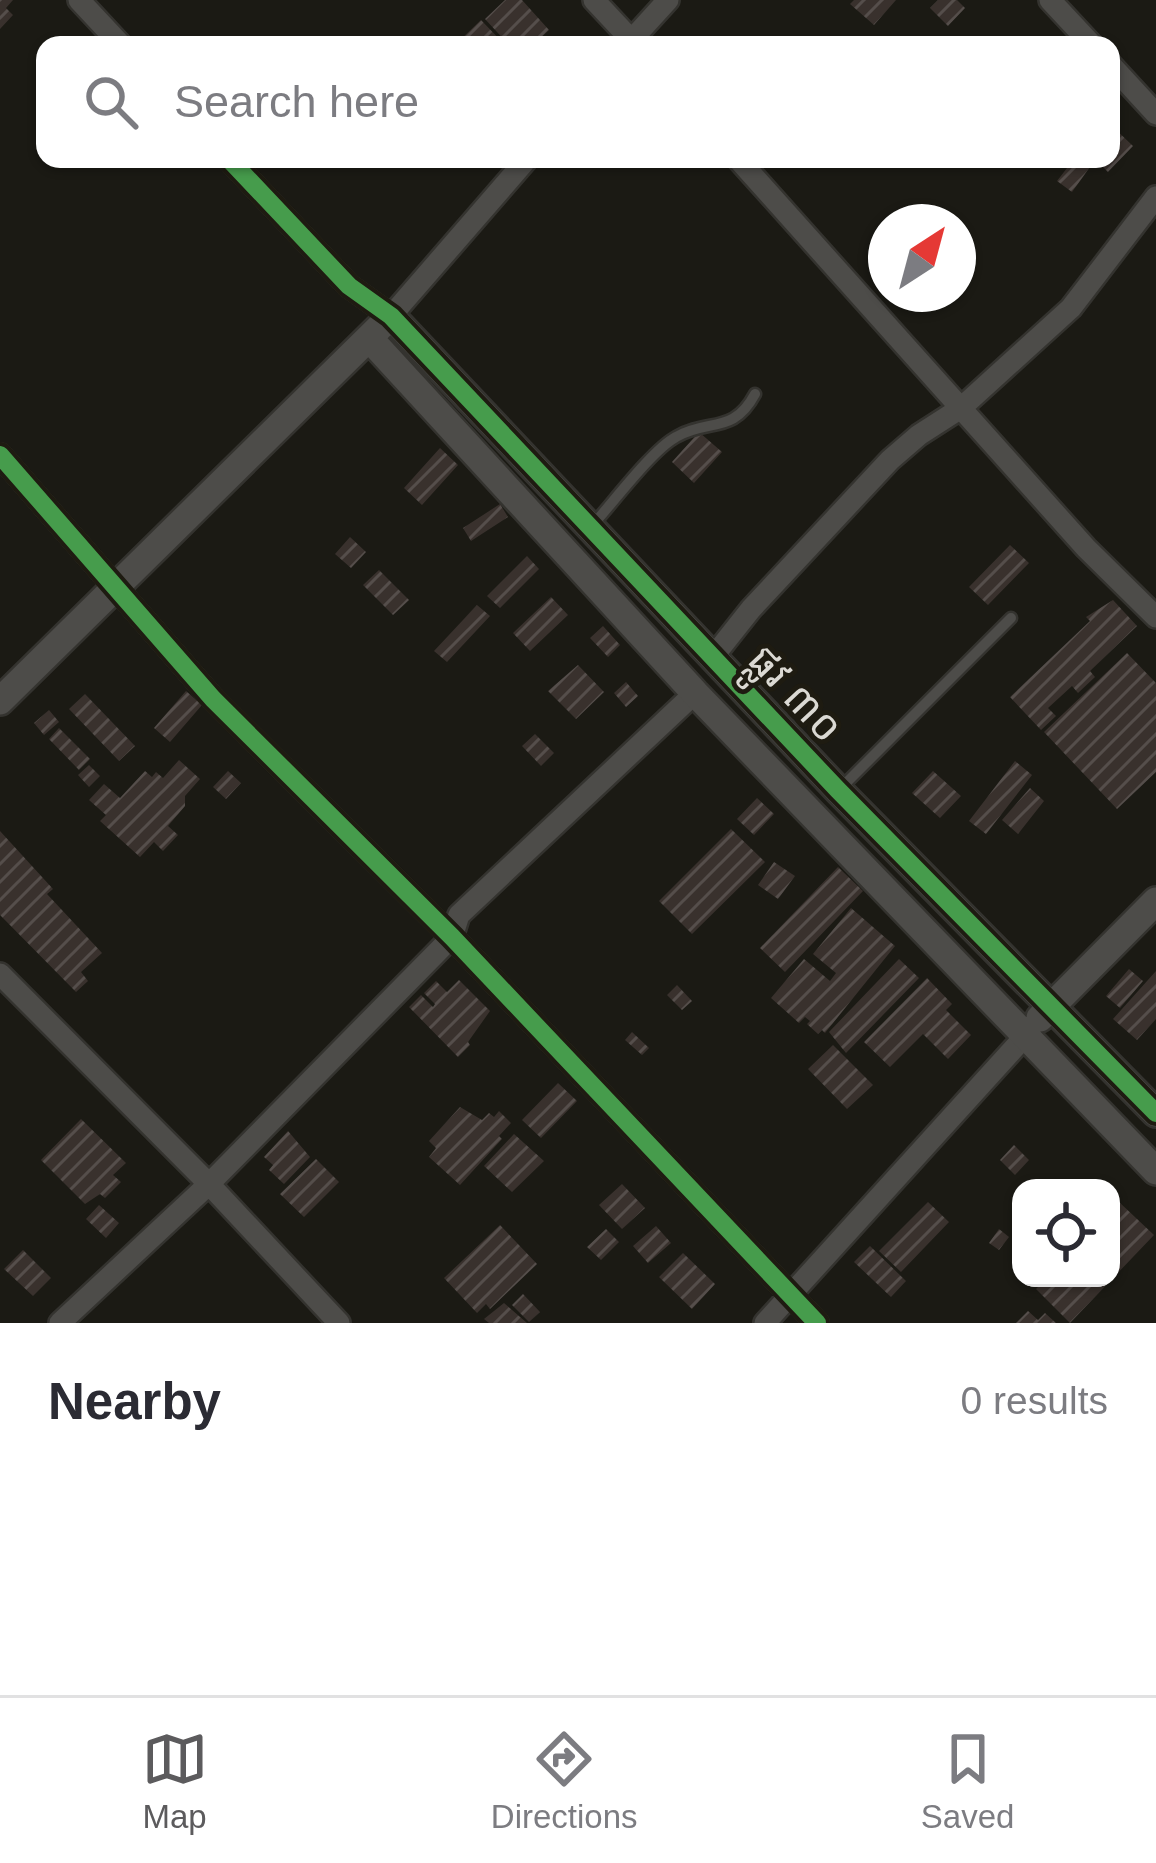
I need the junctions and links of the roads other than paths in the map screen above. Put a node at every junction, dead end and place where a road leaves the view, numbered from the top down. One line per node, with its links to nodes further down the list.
1 (79, 0): 5 (street)
2 (594, 0): 6 (street)
3 (668, 0): 7 (street)
4 (1050, 0): 8 (street)
5 (113, 36)
6 (625, 36)
7 (637, 36)
8 (1084, 36)
9 (1120, 75): 10 (street)
10 (1156, 114)
11 (238, 168): 15 (street)
12 (519, 168): 16 (street)
13 (746, 168): 19 (street)
14 (1156, 197): 19 (street)
15 (349, 286): 16 (street); 17 (street)
16 (391, 316): 17 (street); 21 (street, ផ្លូវ ៣០)
17 (369, 338): 22 (street); 26 (street, ផ្លូវ ៣០)
18 (755, 394): 21 (lane)
19 (962, 408): 24 (street); 25 (street)
20 (0, 455): 22 (street)
21 (591, 528): 25 (street, ផ្លូវ ៣០)
22 (116, 590): 27 (street); 30 (street)
23 (1011, 617): 28 (lane)
24 (1156, 617)
25 (712, 657): 28 (street, ផ្លូវ ៣០)
26 (695, 693): 30 (street); 33 (street, ផ្លូវ ៣០)
27 (0, 701)
28 (838, 790): 32 (street, ផ្លូវ ៣០)
29 (1156, 901): 32 (street)
30 (452, 937): 36 (street); 37 (street)
31 (0, 974): 36 (street)
32 (1050, 1006): 33 (street); 34 (street, ផ្លូវ ៣០)
33 (1027, 1035): 35 (street, ផ្លូវ ៣០); 37 (street)
34 (1156, 1113)
35 (1156, 1171)
36 (208, 1184): 38 (street); 39 (street)
37 (791, 1295): 40 (street); 41 (street)
38 (60, 1323)
39 (339, 1323)
40 (765, 1323)
41 (817, 1323)

